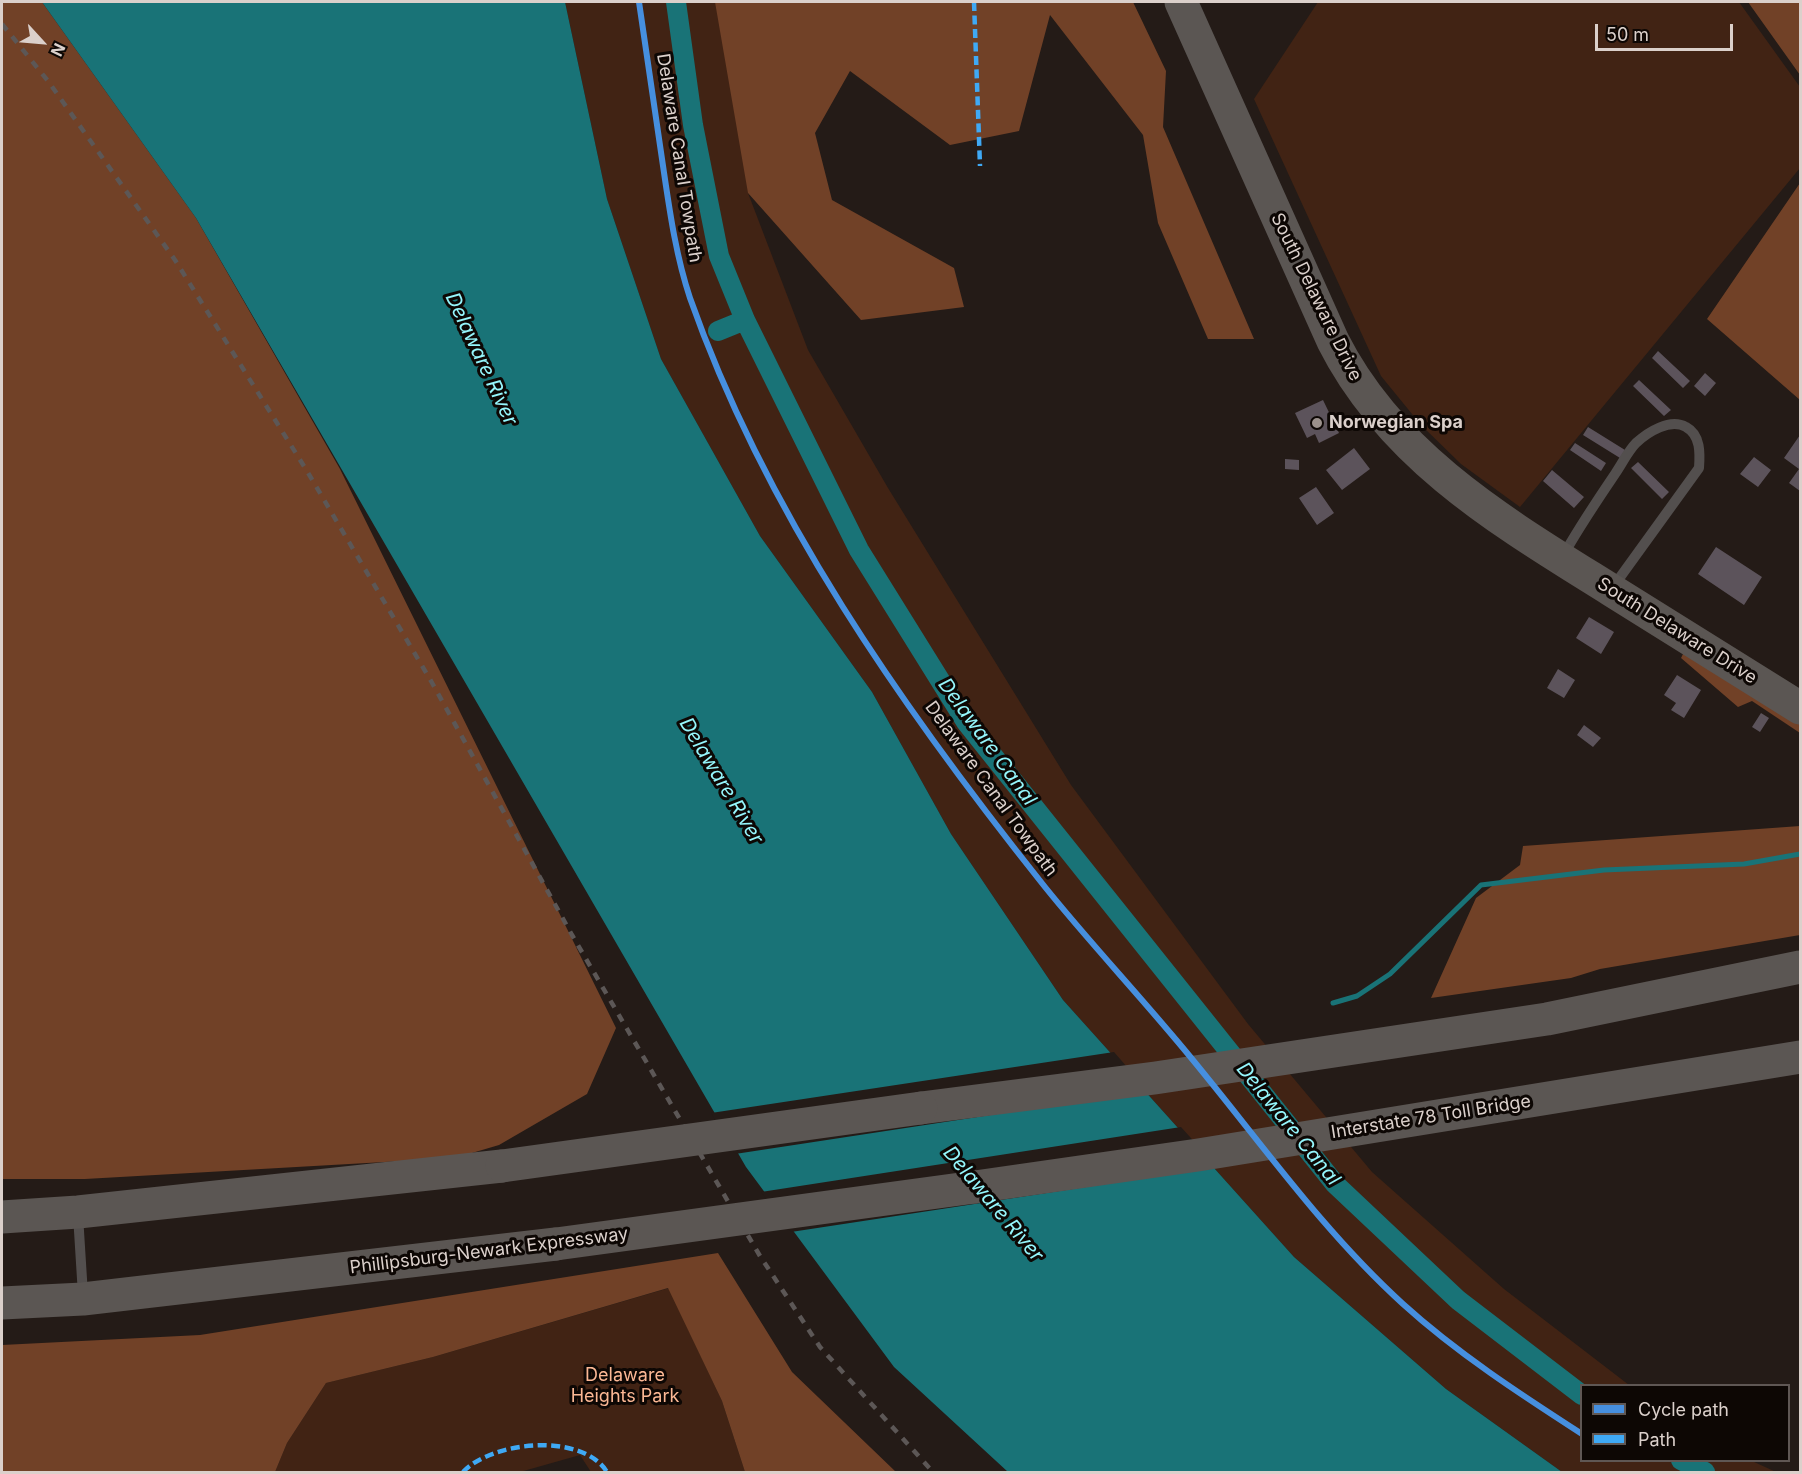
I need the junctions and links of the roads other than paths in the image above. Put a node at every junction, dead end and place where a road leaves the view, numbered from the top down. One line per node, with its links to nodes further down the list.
1 (1181, 2): 2 (highway, South Delaware Drive)
2 (1561, 559): 3 (highway, South Delaware Drive); 3 (lane)
3 (1611, 590): 4 (highway, South Delaware Drive)
4 (1800, 708)
5 (1800, 967): 8 (highway, bridge)
6 (1800, 1057): 7 (highway, Interstate 78 Toll Bridge)
7 (975, 1187): 10 (highway, Phillipsburg-Newark Expressway, bridge)
8 (78, 1212): 9 (highway); 10 (lane)
9 (2, 1216)
10 (83, 1299): 11 (highway, Phillipsburg-Newark Expressway)
11 (2, 1303)

